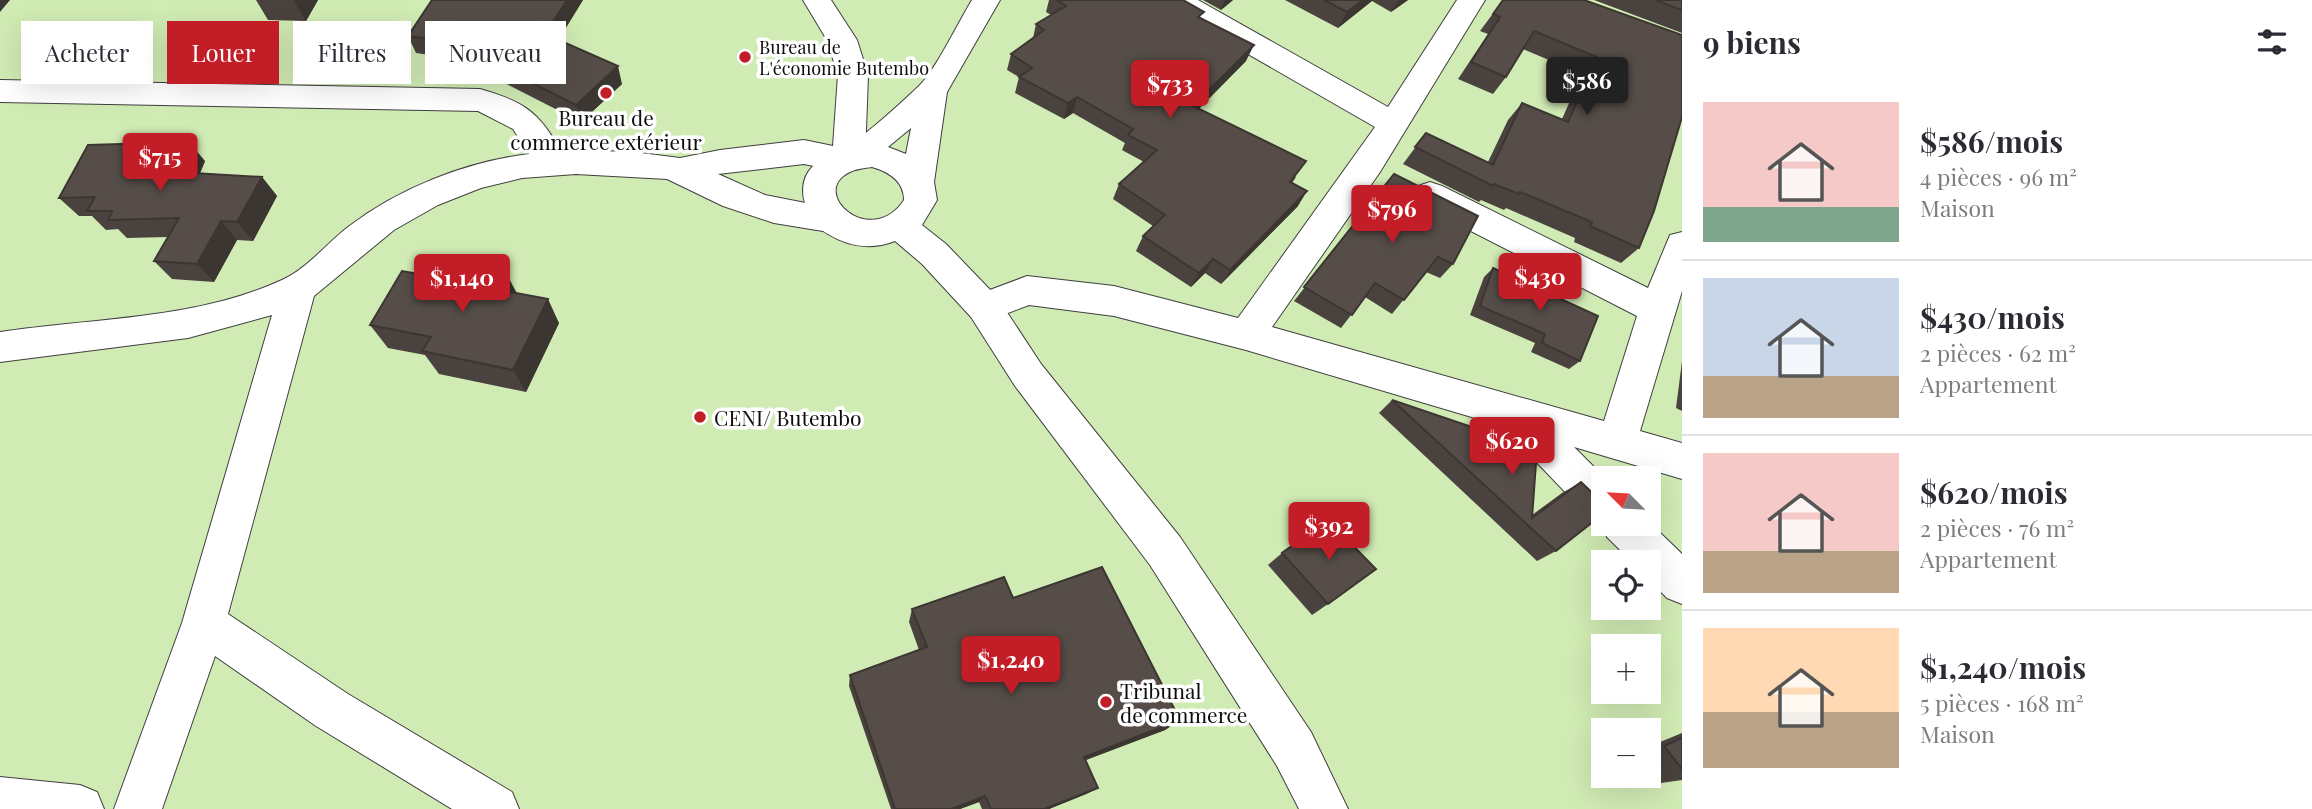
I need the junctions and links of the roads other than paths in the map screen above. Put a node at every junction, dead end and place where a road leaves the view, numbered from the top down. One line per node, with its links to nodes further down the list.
1 (817, 0): 8 (street)
2 (986, 0): 6 (street)
3 (1176, 0): 7 (street)
4 (1471, 0): 7 (street)
5 (0, 91): 9 (street)
6 (932, 92): 8 (street); 12 (street)
7 (1392, 122): 11 (street)
8 (850, 158): 10 (street); 12 (street); 13 (street)
9 (549, 162): 10 (street); 16 (street)
10 (680, 170): 13 (street)
11 (1388, 174): 18 (street); 19 (street)
12 (918, 181): 14 (street)
13 (829, 219): 14 (street)
14 (899, 226): 17 (street)
15 (1682, 244): 18 (street)
16 (298, 288): 20 (street); 27 (street)
17 (984, 307): 19 (street); 32 (street)
18 (1657, 309): 22 (street)
19 (1246, 335): 21 (street)
20 (0, 347)
21 (1514, 414): 22 (street); 24 (street)
22 (1617, 443): 23 (street)
23 (1682, 461)
24 (1591, 492)
25 (1635, 536): 26 (street)
26 (1682, 583)
27 (204, 623): 30 (street); 31 (street)
28 (0, 801): 29 (street)
29 (80, 809)
30 (138, 809)
31 (495, 809)
32 (1324, 809)

